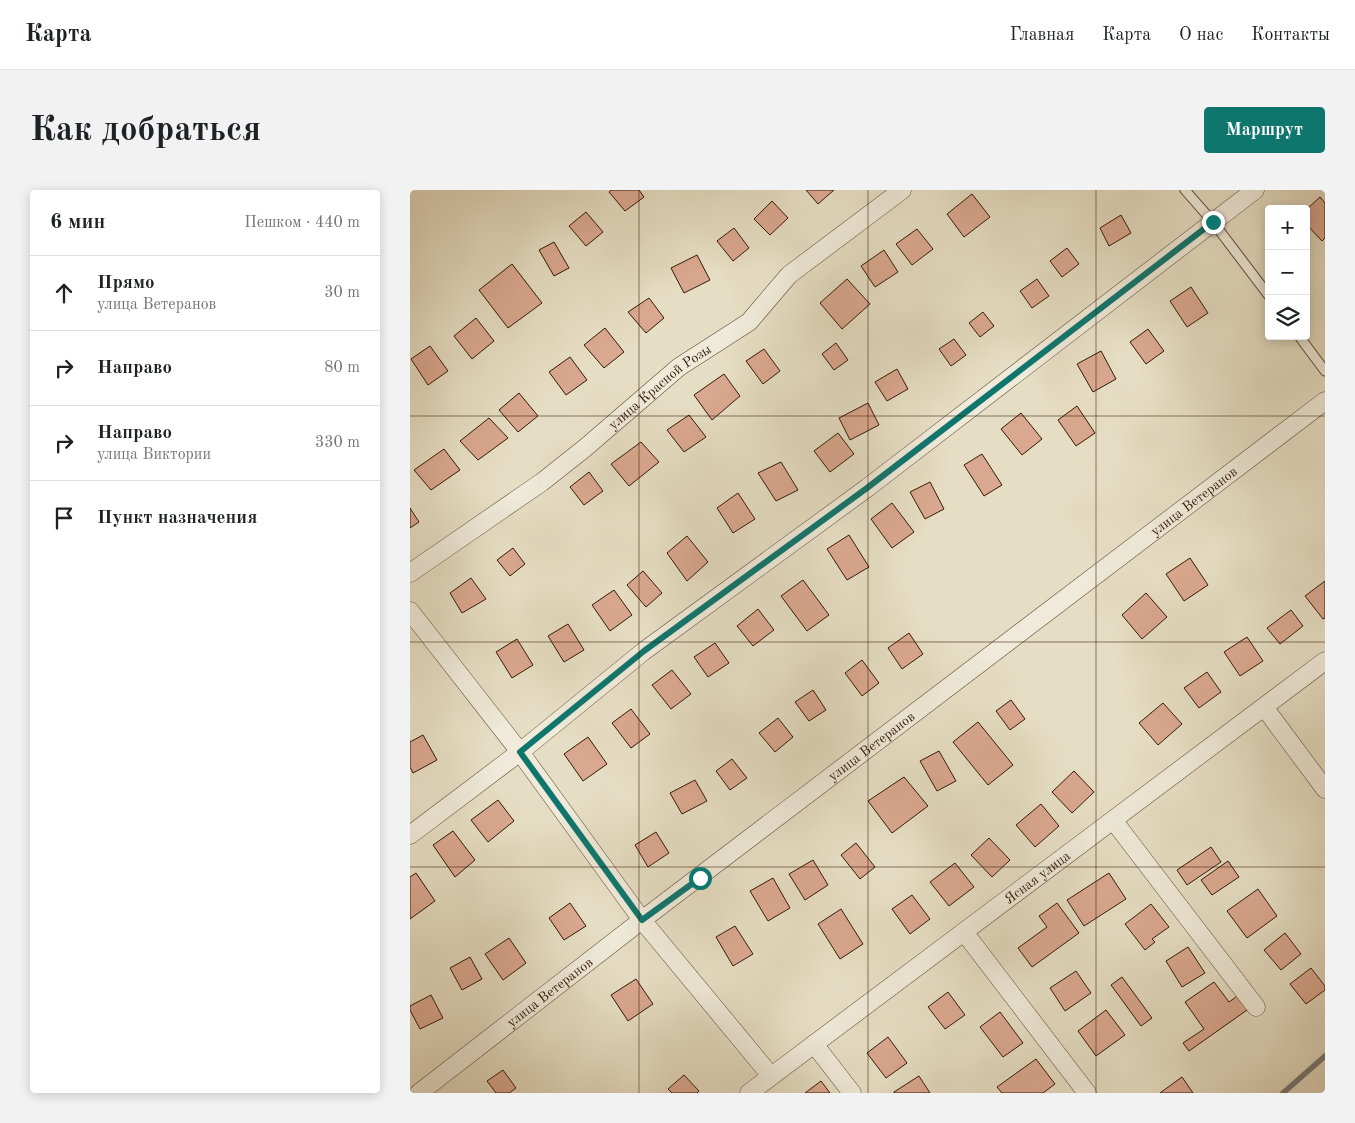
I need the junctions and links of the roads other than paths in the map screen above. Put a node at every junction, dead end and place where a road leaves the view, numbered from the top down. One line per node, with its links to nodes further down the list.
1 (902, 190): 9 (street, улица Красной Розы)
2 (1185, 190): 4 (lane)
3 (1255, 190): 4 (street)
4 (1213, 222): 5 (lane); 13 (street)
5 (1268, 295)
6 (1302, 340): 7 (lane)
7 (1325, 371)
8 (1325, 402): 17 (street, улица Ветеранов)
9 (410, 573)
10 (410, 610): 13 (street)
11 (1325, 661): 12 (street, Ясная улица)
12 (1264, 707): 14 (street); 15 (street, Ясная улица)
13 (520, 752): 16 (street); 17 (street)
14 (1325, 789)
15 (1113, 820): 18 (street, Ясная улица); 19 (street)
16 (410, 835)
17 (642, 920): 21 (street); 22 (street, улица Ветеранов)
18 (964, 932): 20 (street, Ясная улица); 25 (street)
19 (1256, 1007)
20 (814, 1044): 21 (street, Ясная улица); 24 (street)
21 (771, 1076): 23 (street, Ясная улица)
22 (419, 1093)
23 (749, 1093)
24 (852, 1093)
25 (1086, 1093)

